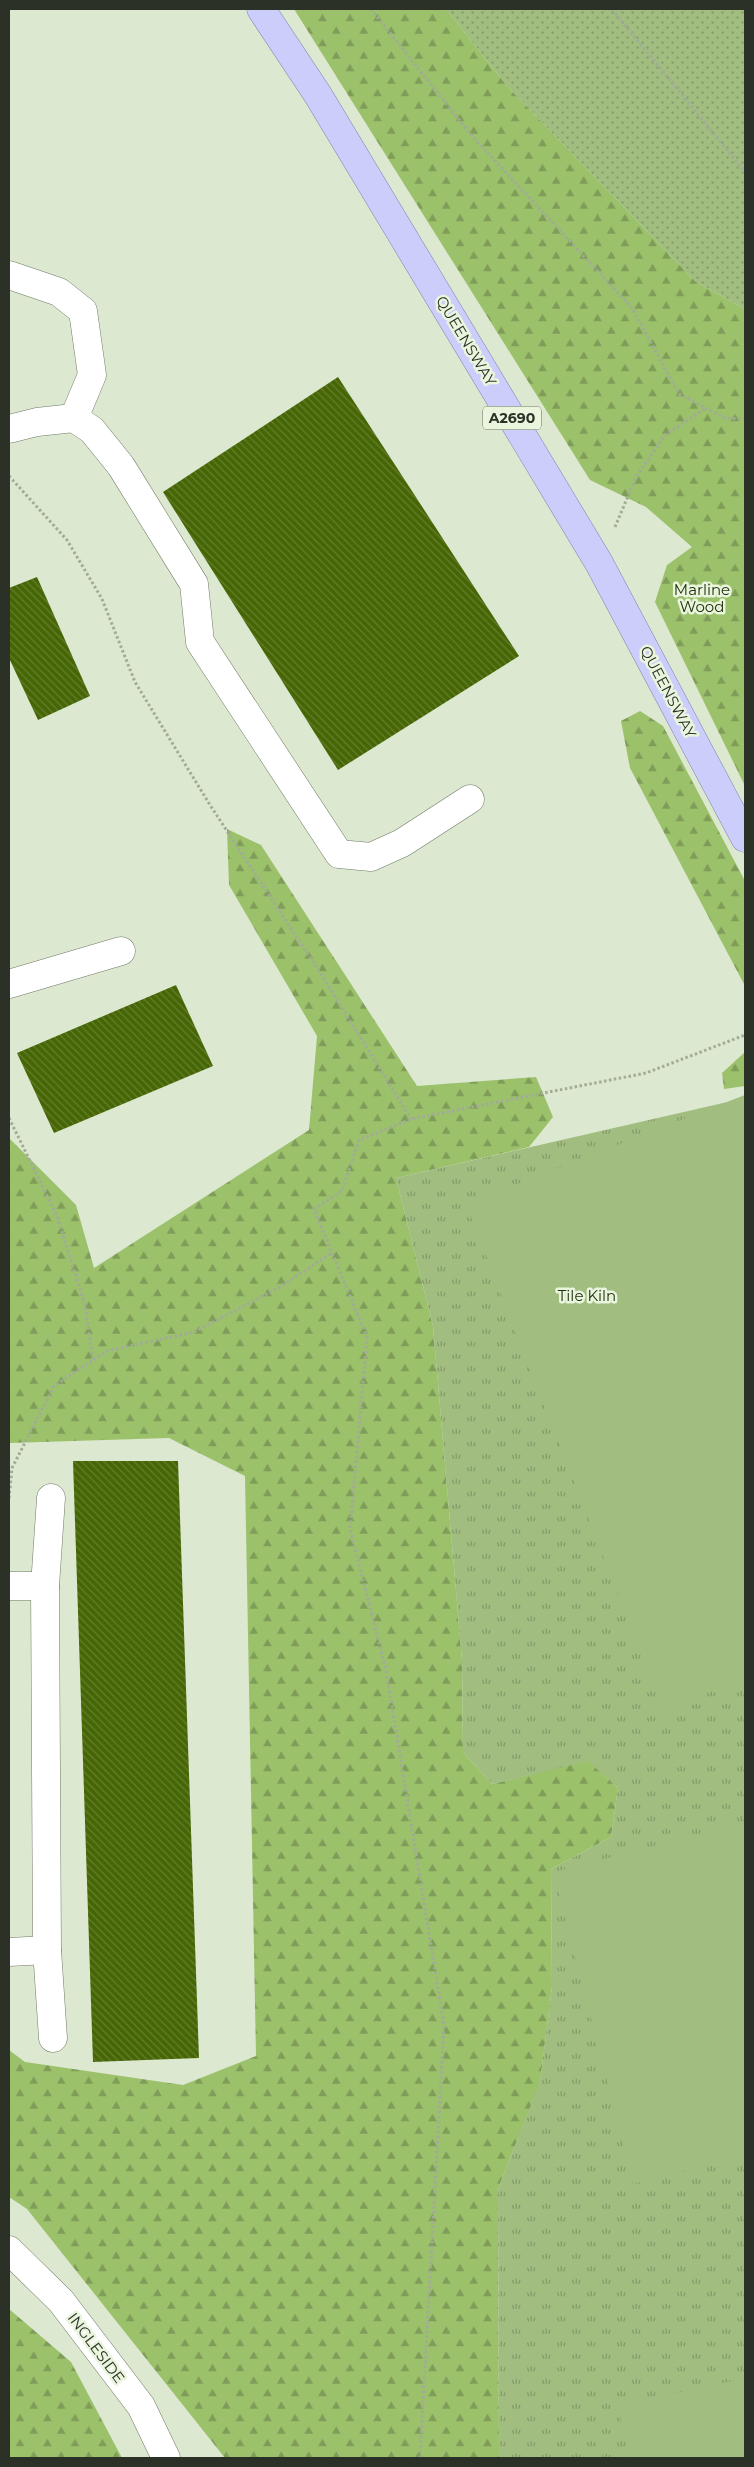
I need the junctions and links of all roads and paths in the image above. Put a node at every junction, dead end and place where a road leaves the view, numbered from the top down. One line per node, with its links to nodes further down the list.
1 (261, 9): 11 (main road, QUEENSWAY / A2690)
2 (371, 9): 6 (path)
3 (612, 9): 4 (path)
4 (745, 172)
5 (9, 276): 7 (street)
6 (706, 408): 8 (path); 11 (path)
7 (74, 418): 9 (street); 12 (street)
8 (745, 418)
9 (9, 428)
10 (9, 476): 18 (path)
11 (599, 563): 13 (main road, QUEENSWAY / A2690)
12 (470, 799)
13 (745, 838)
14 (121, 950): 15 (street)
15 (9, 984)
16 (745, 1035): 18 (path)
17 (9, 1118): 20 (path)
18 (411, 1119): 19 (path)
19 (332, 1252): 20 (path); 30 (path)
20 (93, 1361): 21 (path)
21 (9, 1498)
22 (51, 1498): 24 (street)
23 (9, 1586): 24 (street)
24 (45, 1586): 25 (street)
25 (48, 1950): 26 (street); 27 (street)
26 (9, 1952)
27 (53, 2038)
28 (9, 2250): 29 (street, INGLESIDE)
29 (166, 2458)
30 (420, 2458)

